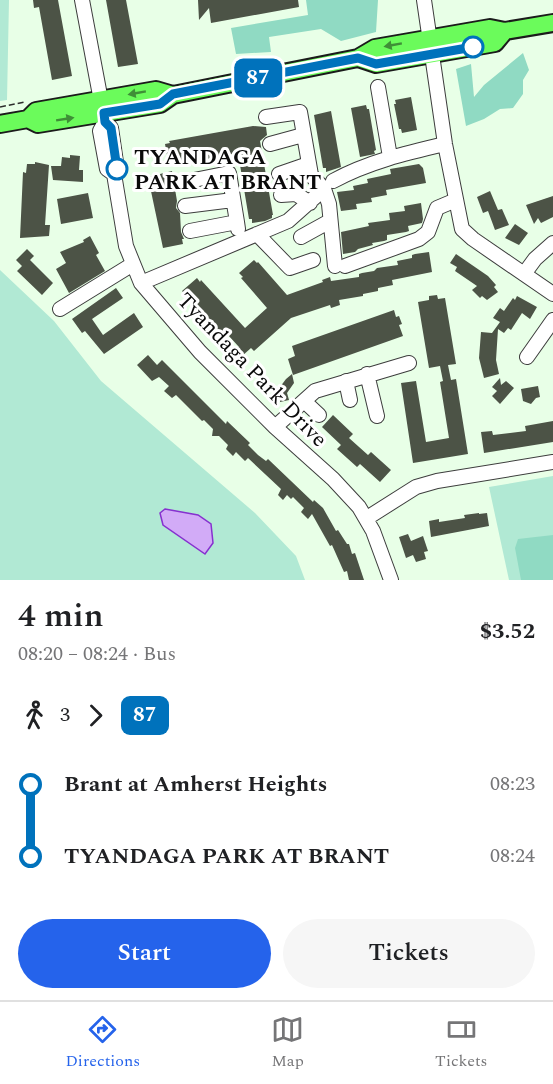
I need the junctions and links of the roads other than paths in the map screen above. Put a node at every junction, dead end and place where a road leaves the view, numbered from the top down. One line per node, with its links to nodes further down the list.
1 (82, 0): 6 (street, Tyandaga Park Drive)
2 (424, 0): 4 (street)
3 (553, 23): 4 (main road)
4 (432, 46): 6 (main road); 11 (street)
5 (378, 87): 12 (street)
6 (103, 111): 8 (main road); 30 (street, Tyandaga Park Drive)
7 (266, 117): 9 (street)
8 (0, 124)
9 (303, 135): 10 (street); 13 (street)
10 (270, 144)
11 (445, 144): 12 (street); 19 (street)
12 (390, 157): 16 (street)
13 (309, 169): 14 (street); 16 (street)
14 (279, 174)
15 (184, 182): 18 (street)
16 (329, 185): 20 (street); 22 (street)
17 (281, 195): 20 (street)
18 (233, 200): 21 (street); 23 (street)
19 (456, 200): 22 (street); 31 (street)
20 (310, 203): 25 (street)
21 (185, 206)
22 (330, 221): 26 (street)
23 (237, 222): 24 (street); 27 (street)
24 (190, 231)
25 (257, 234): 27 (street); 29 (street)
26 (301, 237)
27 (241, 242): 32 (street)
28 (553, 243): 31 (street)
29 (313, 261)
30 (133, 264): 32 (street, Tyandaga Park Drive); 34 (street)
31 (524, 274): 33 (street)
32 (141, 283): 44 (street, Tyandaga Park Drive)
33 (553, 294)
34 (60, 309)
35 (553, 320): 36 (street)
36 (527, 357)
37 (409, 363): 38 (street)
38 (367, 374): 39 (street); 43 (street)
39 (346, 381): 40 (street); 41 (street)
40 (350, 400)
41 (304, 401): 42 (street); 44 (street)
42 (319, 415)
43 (377, 416)
44 (275, 427): 46 (street, Tyandaga Park Drive)
45 (553, 462): 46 (street)
46 (367, 518): 47 (street, Tyandaga Park Drive)
47 (391, 580)

